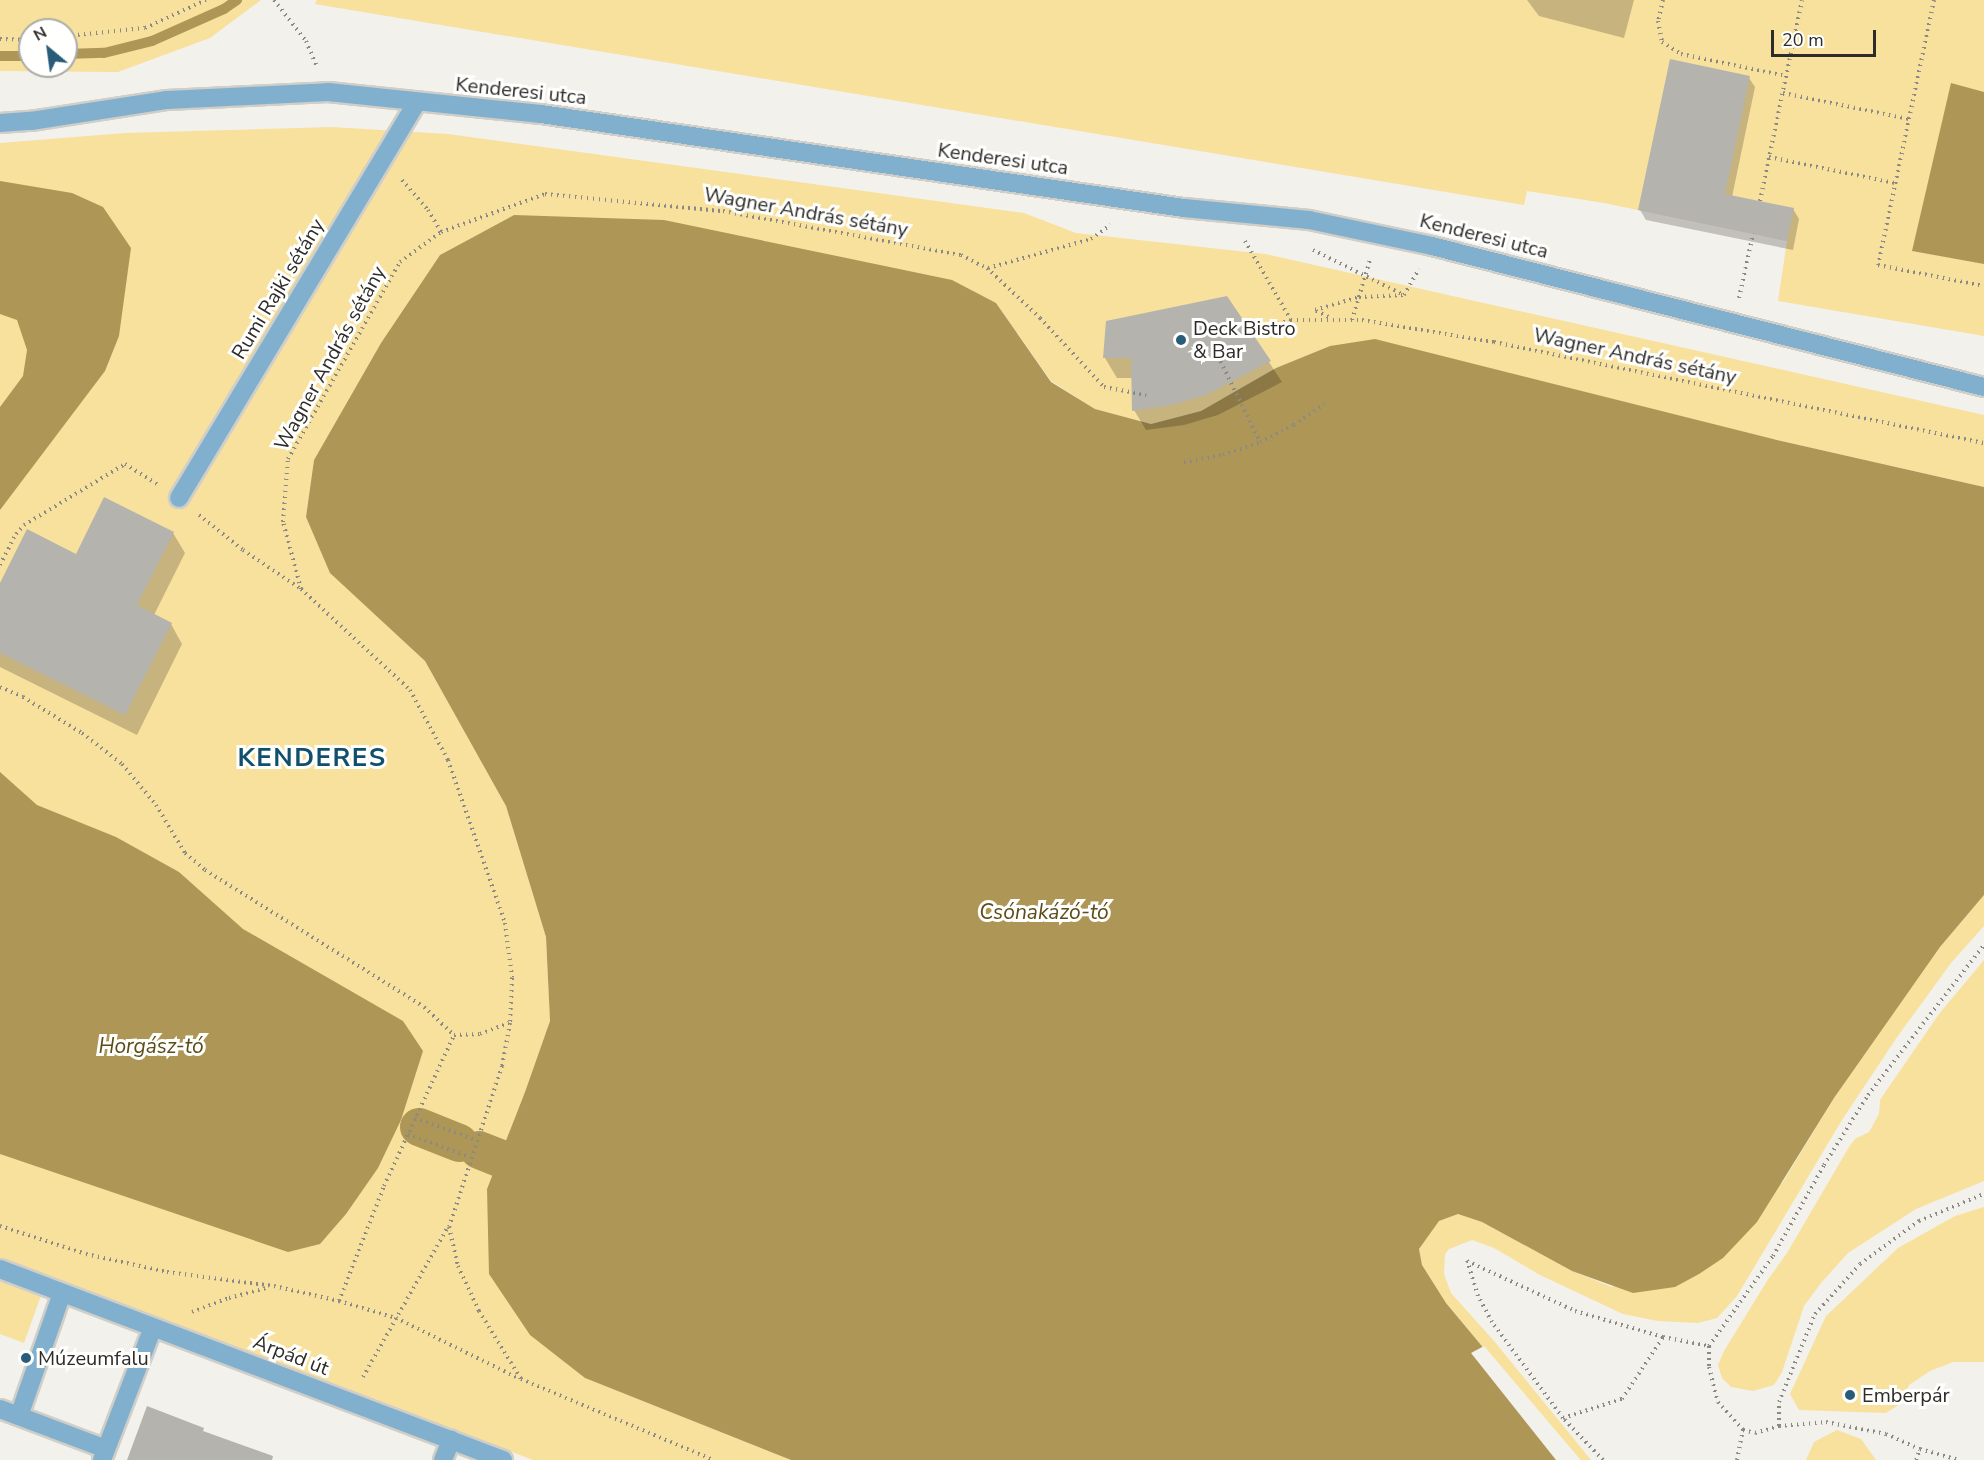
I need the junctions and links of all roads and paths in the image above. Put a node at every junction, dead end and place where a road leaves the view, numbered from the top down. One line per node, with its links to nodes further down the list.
1 (206, 0): 6 (path)
2 (274, 0): 9 (path)
3 (1663, 0): 10 (path)
4 (1802, 0): 10 (path)
5 (1934, 0): 13 (path)
6 (78, 35)
7 (0, 39): 8 (path)
8 (18, 40)
9 (306, 41)
10 (1786, 76): 11 (path)
11 (1782, 93): 13 (path); 15 (path)
12 (416, 103): 14 (street, Kenderesi utca); 34 (street, Kenderesi utca); 43 (street, Rumi Rajki sétány)
13 (1909, 119): 17 (path)
14 (0, 123)
15 (1769, 157): 17 (path); 18 (path)
16 (404, 182): 19 (path)
17 (1895, 183): 28 (path)
18 (1760, 201)
19 (441, 232): 25 (path, Wagner András sétány); 45 (path, Wagner András sétány)
20 (1753, 234): 34 (path)
21 (1076, 243): 25 (path)
22 (1310, 249): 27 (path)
23 (1257, 258): 31 (path)
24 (1370, 260): 27 (path)
25 (987, 268): 38 (path, Wagner András sétány)
26 (1419, 268): 29 (path)
27 (1365, 278): 29 (path); 30 (path)
28 (1984, 286)
29 (1404, 295): 30 (path)
30 (1359, 297): 32 (path); 33 (path)
31 (1291, 320): 32 (path, Wagner András sétány); 35 (path, Wagner András sétány)
32 (1334, 320): 33 (path, Wagner András sétány)
33 (1352, 320): 41 (path, Wagner András sétány)
34 (1734, 322): 37 (street, Kenderesi utca)
35 (1278, 324)
36 (1218, 356): 40 (path)
37 (1984, 387)
38 (1146, 395)
39 (1324, 404): 40 (path)
40 (1260, 442): 42 (path)
41 (1984, 443)
42 (1184, 462)
43 (179, 498): 44 (path); 45 (path)
44 (0, 566)
45 (301, 589): 48 (path)
46 (0, 687): 49 (path)
47 (1984, 945): 64 (path)
48 (510, 1023): 49 (path); 52 (path)
49 (454, 1035): 50 (path)
50 (415, 1118): 51 (path); 52 (path)
51 (408, 1134): 53 (path); 60 (path)
52 (476, 1140): 53 (path)
53 (470, 1156): 56 (path)
54 (1984, 1194): 70 (path)
55 (0, 1226): 58 (path)
56 (449, 1227): 61 (path); 65 (path)
57 (0, 1269): 59 (street, Árpád út)
58 (273, 1286): 60 (path); 62 (path)
59 (62, 1293): 62 (street, Árpád út); 68 (street)
60 (339, 1301): 61 (path)
61 (396, 1318): 65 (path); 66 (path)
62 (153, 1327): 66 (street, Árpád út); 74 (street)
63 (1663, 1337): 64 (path); 69 (path); 69 (path)
64 (1709, 1346): 71 (path)
65 (521, 1379): 77 (path)
66 (349, 1401): 72 (street, Árpád út)
67 (0, 1409): 68 (street)
68 (20, 1416): 74 (street)
69 (1563, 1418): 78 (path)
70 (1779, 1426): 71 (path); 73 (path)
71 (1743, 1430): 79 (path)
72 (451, 1440): 75 (street); 76 (street, Árpád út)
73 (1920, 1449): 80 (path); 81 (path)
74 (104, 1455)
75 (443, 1460)
76 (502, 1460)
77 (714, 1460)
78 (1603, 1460)
79 (1737, 1460)
80 (1916, 1460)
81 (1959, 1460)

